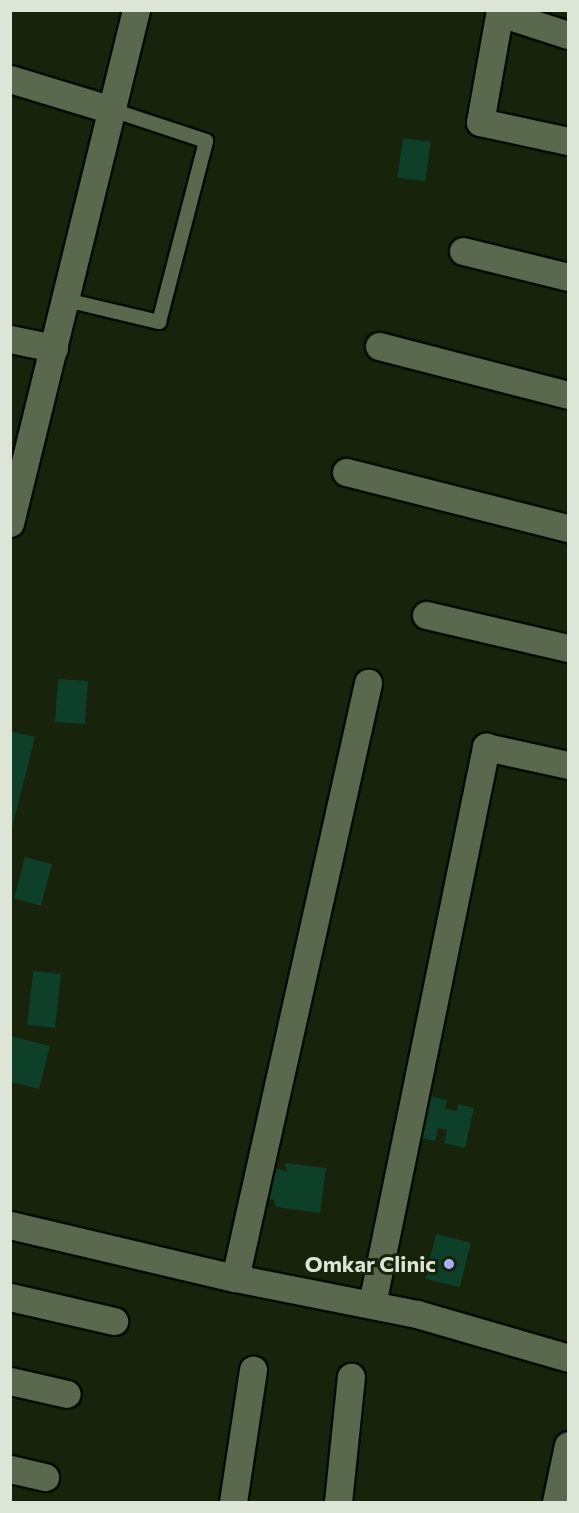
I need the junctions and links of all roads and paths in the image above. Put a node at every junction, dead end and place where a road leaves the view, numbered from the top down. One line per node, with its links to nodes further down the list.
1 (136, 10): 5 (street)
2 (500, 12): 3 (street); 6 (street)
3 (568, 35)
4 (10, 78): 5 (street)
5 (112, 110): 9 (street); 9 (lane)
6 (568, 141)
7 (464, 251): 8 (street)
8 (568, 277)
9 (66, 300): 12 (street)
10 (10, 339): 12 (street)
11 (379, 346): 13 (street)
12 (54, 348): 15 (street)
13 (568, 395)
14 (346, 472): 16 (street)
15 (10, 523)
16 (568, 528)
17 (426, 615): 18 (street)
18 (568, 648)
19 (368, 683): 22 (street)
20 (568, 765): 24 (street)
21 (10, 1226): 22 (street)
22 (235, 1278): 24 (street)
23 (10, 1297): 25 (street)
24 (372, 1304): 26 (street)
25 (114, 1321)
26 (568, 1358)
27 (252, 1369): 34 (street)
28 (351, 1377): 35 (street)
29 (10, 1381): 30 (street)
30 (67, 1394)
31 (568, 1445): 36 (street)
32 (10, 1469): 33 (street)
33 (45, 1477)
34 (232, 1503)
35 (338, 1503)
36 (556, 1503)

